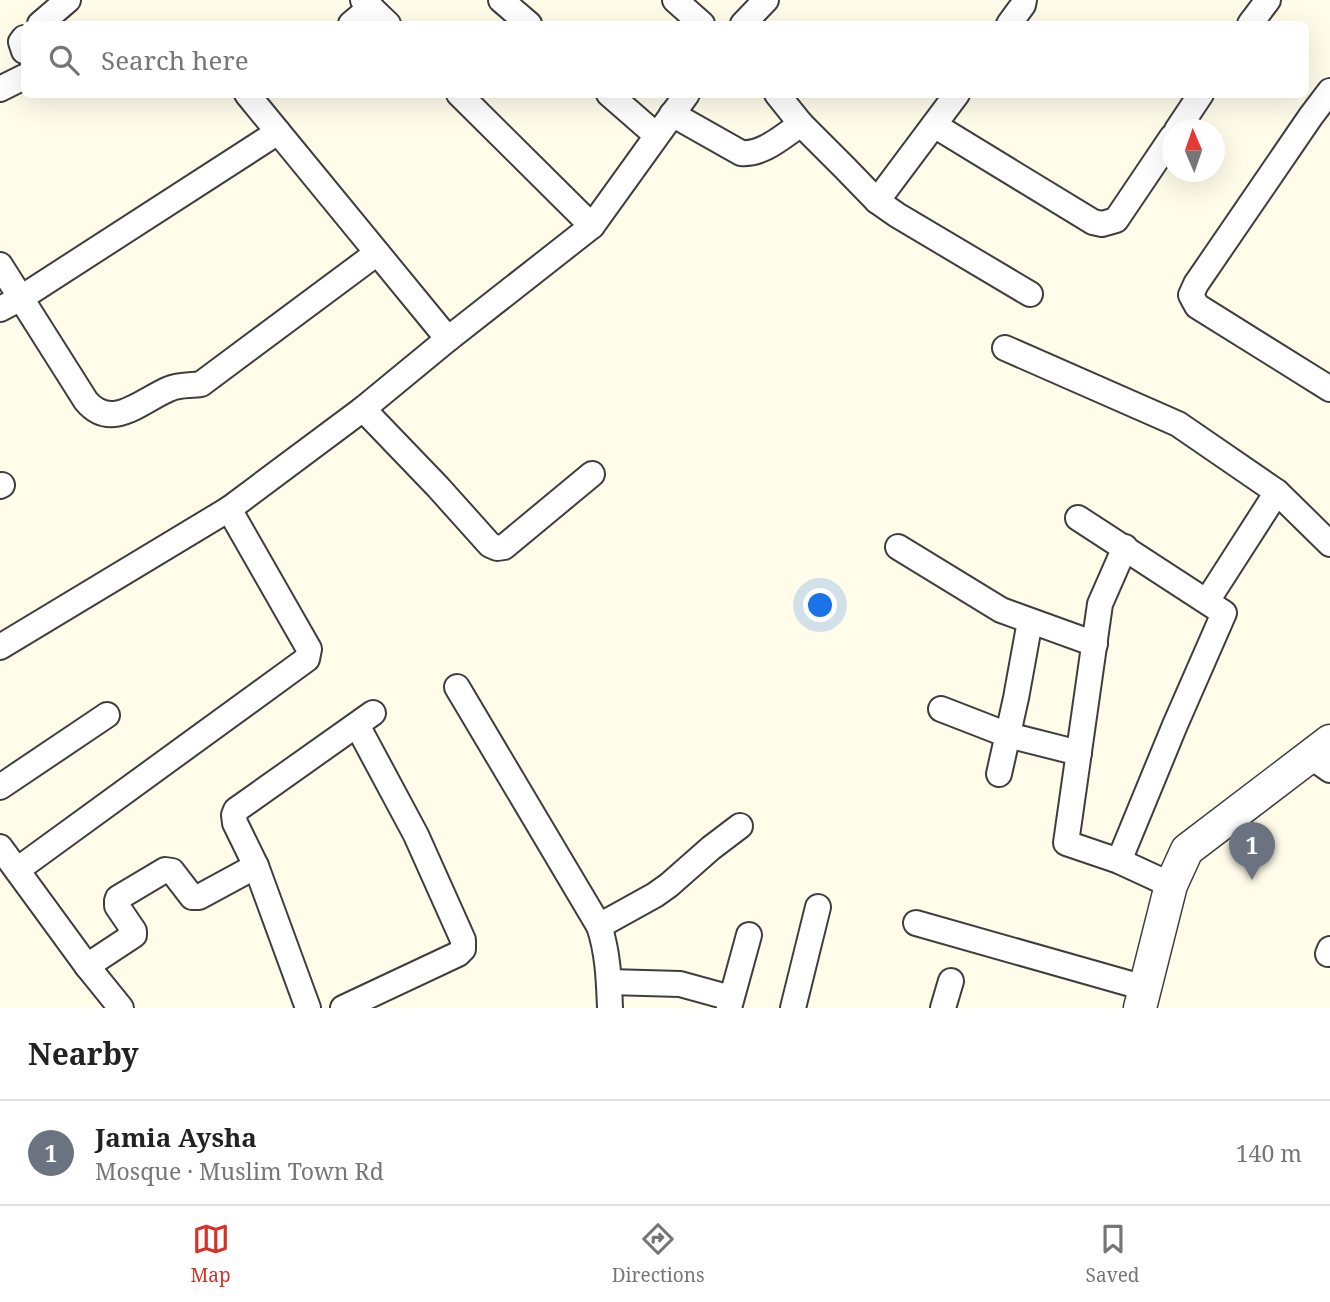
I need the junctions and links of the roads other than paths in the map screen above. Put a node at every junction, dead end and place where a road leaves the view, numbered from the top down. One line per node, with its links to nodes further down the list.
1 (68, 0): 7 (street)
2 (501, 0): 9 (street)
3 (675, 0): 10 (street)
4 (1024, 0): 11 (street)
5 (1268, 0): 12 (street)
6 (374, 11): 8 (street)
7 (44, 21)
8 (356, 21)
9 (526, 21)
10 (699, 21)
11 (1011, 21)
12 (1252, 21)
13 (21, 78): 14 (street)
14 (0, 89)
15 (1330, 91): 37 (street)
16 (258, 98): 26 (street)
17 (463, 98): 30 (street)
18 (614, 98): 27 (street)
19 (779, 98): 24 (street)
20 (954, 98): 25 (street)
21 (1198, 98): 23 (street)
22 (679, 104): 24 (street); 27 (street)
23 (1184, 119)
24 (802, 124): 29 (street)
25 (934, 125): 28 (street); 29 (street)
26 (278, 132): 31 (street); 34 (street)
27 (656, 135): 30 (street)
28 (1162, 152)
29 (877, 201): 33 (street)
30 (592, 226): 35 (street)
31 (377, 253): 34 (street); 35 (street)
32 (0, 265): 34 (street)
33 (1030, 294)
34 (10, 304)
35 (448, 339): 38 (street)
36 (1005, 348): 40 (street)
37 (1330, 389)
38 (363, 409): 39 (street); 41 (street)
39 (592, 474)
40 (1277, 492): 43 (street); 46 (street)
41 (229, 509): 49 (street); 62 (street)
42 (1077, 518): 45 (street)
43 (1330, 544)
44 (898, 547): 47 (street)
45 (1125, 547): 46 (street); 48 (street)
46 (1207, 601): 60 (street)
47 (1030, 621): 48 (street); 53 (street)
48 (1095, 644): 54 (street)
49 (0, 647)
50 (457, 687): 66 (street)
51 (941, 709): 53 (street)
52 (107, 715): 57 (street)
53 (1008, 735): 54 (street); 56 (street)
54 (1079, 753): 60 (street)
55 (1323, 756): 63 (street)
56 (999, 774)
57 (0, 787)
58 (740, 826): 66 (street)
59 (0, 847): 62 (street)
60 (1119, 861): 63 (street)
61 (256, 866): 68 (street); 74 (street); 75 (street)
62 (17, 870): 68 (street)
63 (1171, 885): 71 (street)
64 (818, 907): 77 (street)
65 (916, 923): 71 (street)
66 (599, 926): 70 (street)
67 (749, 935): 72 (street)
68 (87, 966): 73 (street)
69 (951, 981): 78 (street)
70 (609, 982): 72 (street); 76 (street)
71 (1146, 1002)
72 (730, 1003)
73 (121, 1008)
74 (308, 1008)
75 (343, 1008)
76 (610, 1008)
77 (793, 1008)
78 (943, 1008)

